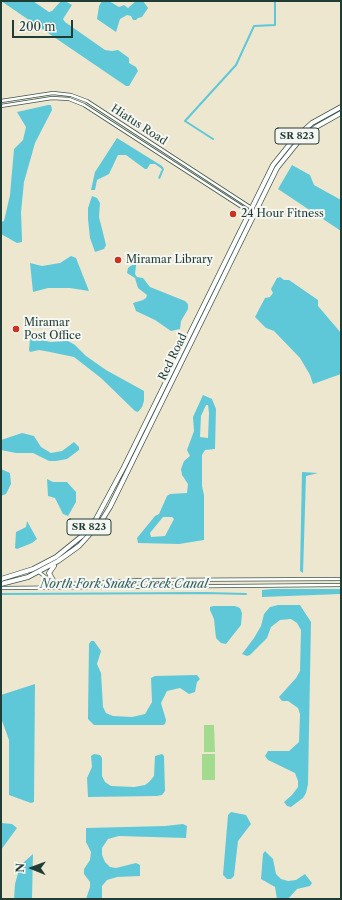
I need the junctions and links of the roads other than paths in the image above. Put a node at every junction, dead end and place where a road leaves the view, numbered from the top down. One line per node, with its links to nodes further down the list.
1 (40, 94): 2 (main road); 3 (main road, Hiatus Road); 10 (main road, Hiatus Road)
2 (41, 99): 4 (main road, Hiatus Road); 10 (main road, Hiatus Road)
3 (1, 102)
4 (1, 106)
5 (341, 109): 7 (highway, Red Road / SR 823); 8 (highway)
6 (341, 113): 8 (highway, Red Road / SR 823)
7 (328, 114): 9 (highway); 10 (highway, Red Road / SR 823)
8 (330, 119): 9 (highway, Red Road / SR 823)
9 (308, 134): 10 (highway, Red Road / SR 823)
10 (252, 211): 11 (highway, Red Road / SR 823); 12 (highway, Red Road / SR 823)
11 (56, 563): 13 (highway, Red Road / SR 823); 16 (highway)
12 (33, 569): 13 (main road); 14 (highway, Red Road / SR 823)
13 (39, 572): 16 (main road); 17 (highway, Red Road / SR 823)
14 (1, 578)
15 (341, 579): 16 (main road)
16 (54, 582)
17 (1, 584)
18 (341, 585): 19 (main road)
19 (1, 588)

